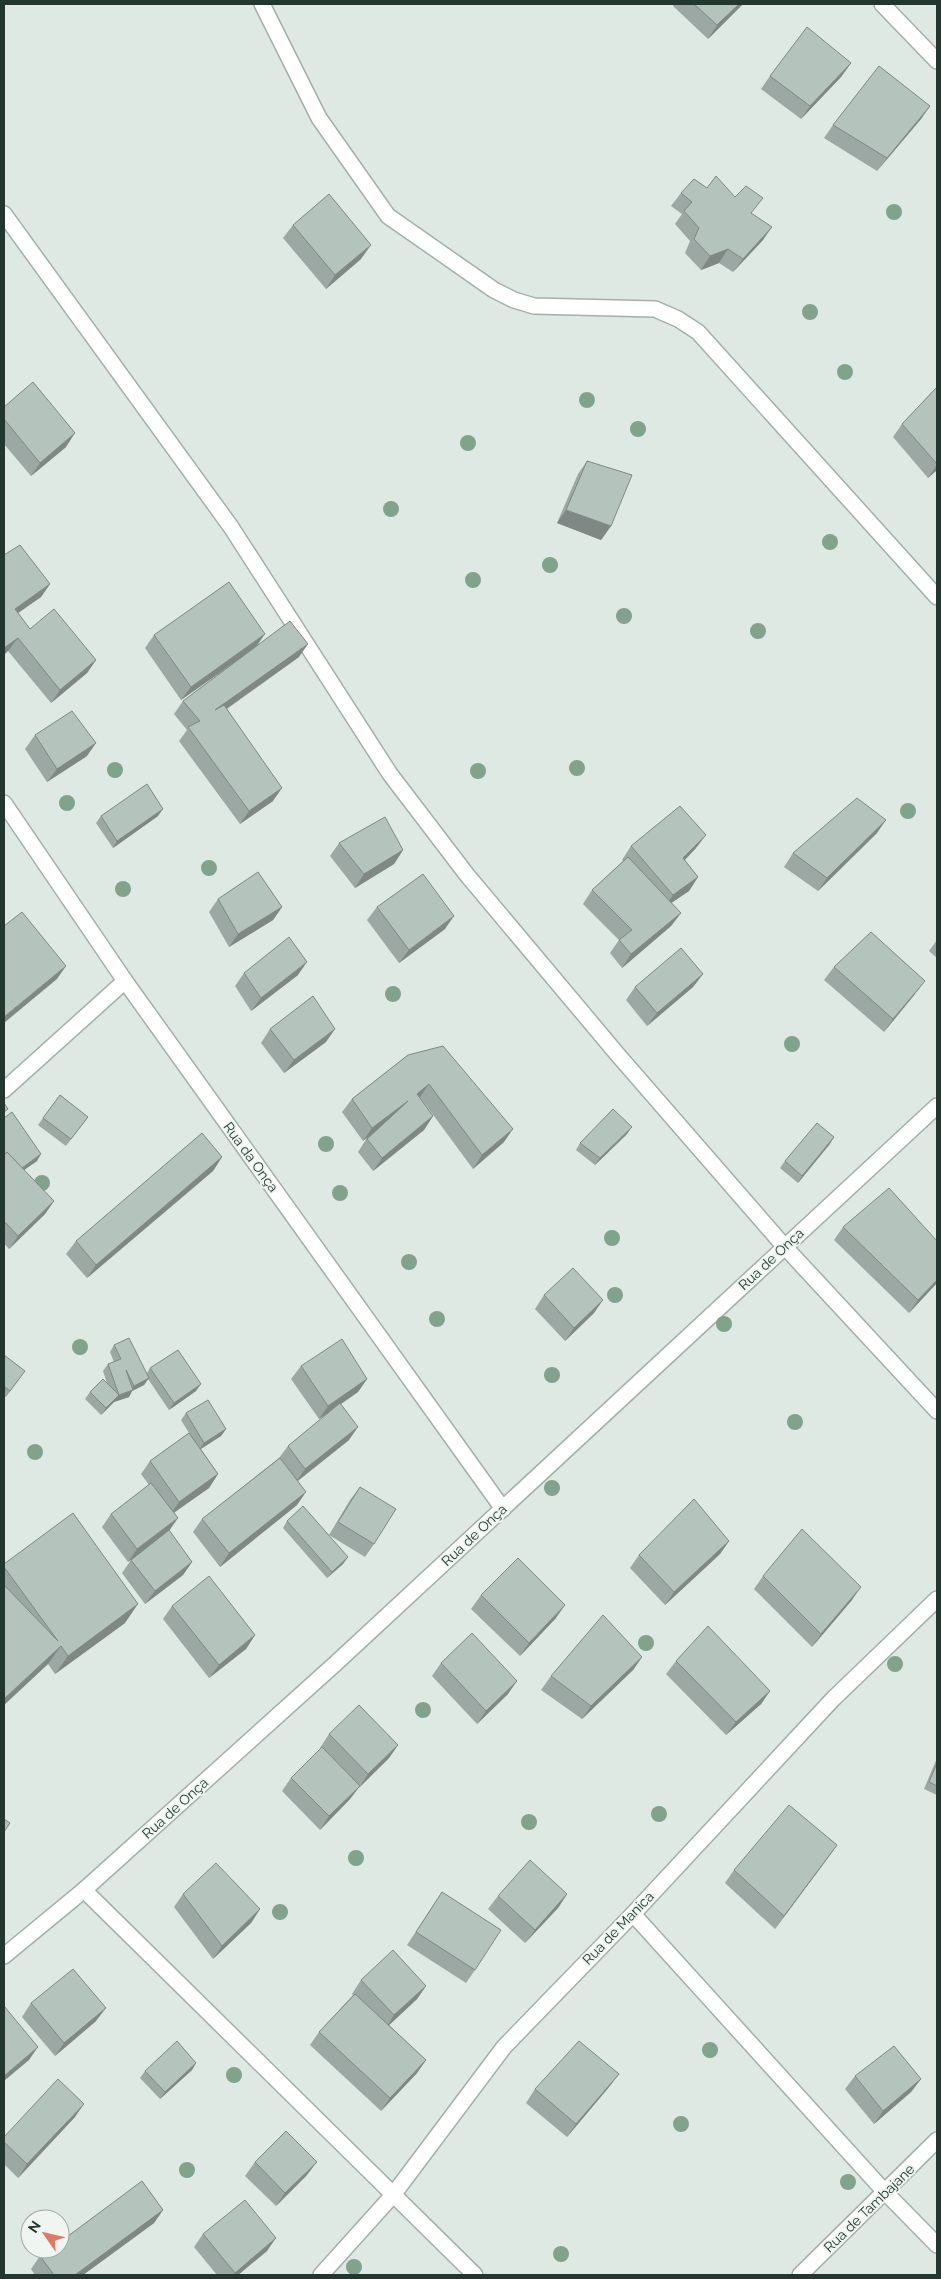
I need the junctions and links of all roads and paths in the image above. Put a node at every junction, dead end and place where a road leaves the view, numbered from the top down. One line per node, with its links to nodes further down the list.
1 (262, 4): 5 (street)
2 (882, 4): 3 (street)
3 (937, 61)
4 (4, 214): 10 (street)
5 (937, 597)
6 (4, 803): 7 (street, Rua da Onça)
7 (125, 981): 8 (street); 12 (street, Rua da Onça)
8 (4, 1090)
9 (937, 1106): 10 (street, Rua de Onça)
10 (784, 1246): 11 (street); 12 (street, Rua de Onça)
11 (937, 1411)
12 (503, 1509): 14 (street, Rua de Onça)
13 (937, 1599): 15 (street, Rua de Manica)
14 (84, 1890): 16 (street, Rua de Onça); 19 (street)
15 (633, 1914): 18 (street); 19 (street, Rua de Manica)
16 (4, 1956)
17 (937, 2140): 18 (street, Rua de Tambajane)
18 (885, 2192): 20 (street); 23 (street, Rua de Tambajane)
19 (392, 2194): 21 (street, Rua de Manica); 22 (street)
20 (937, 2245)
21 (320, 2275)
22 (475, 2275)
23 (800, 2275)

